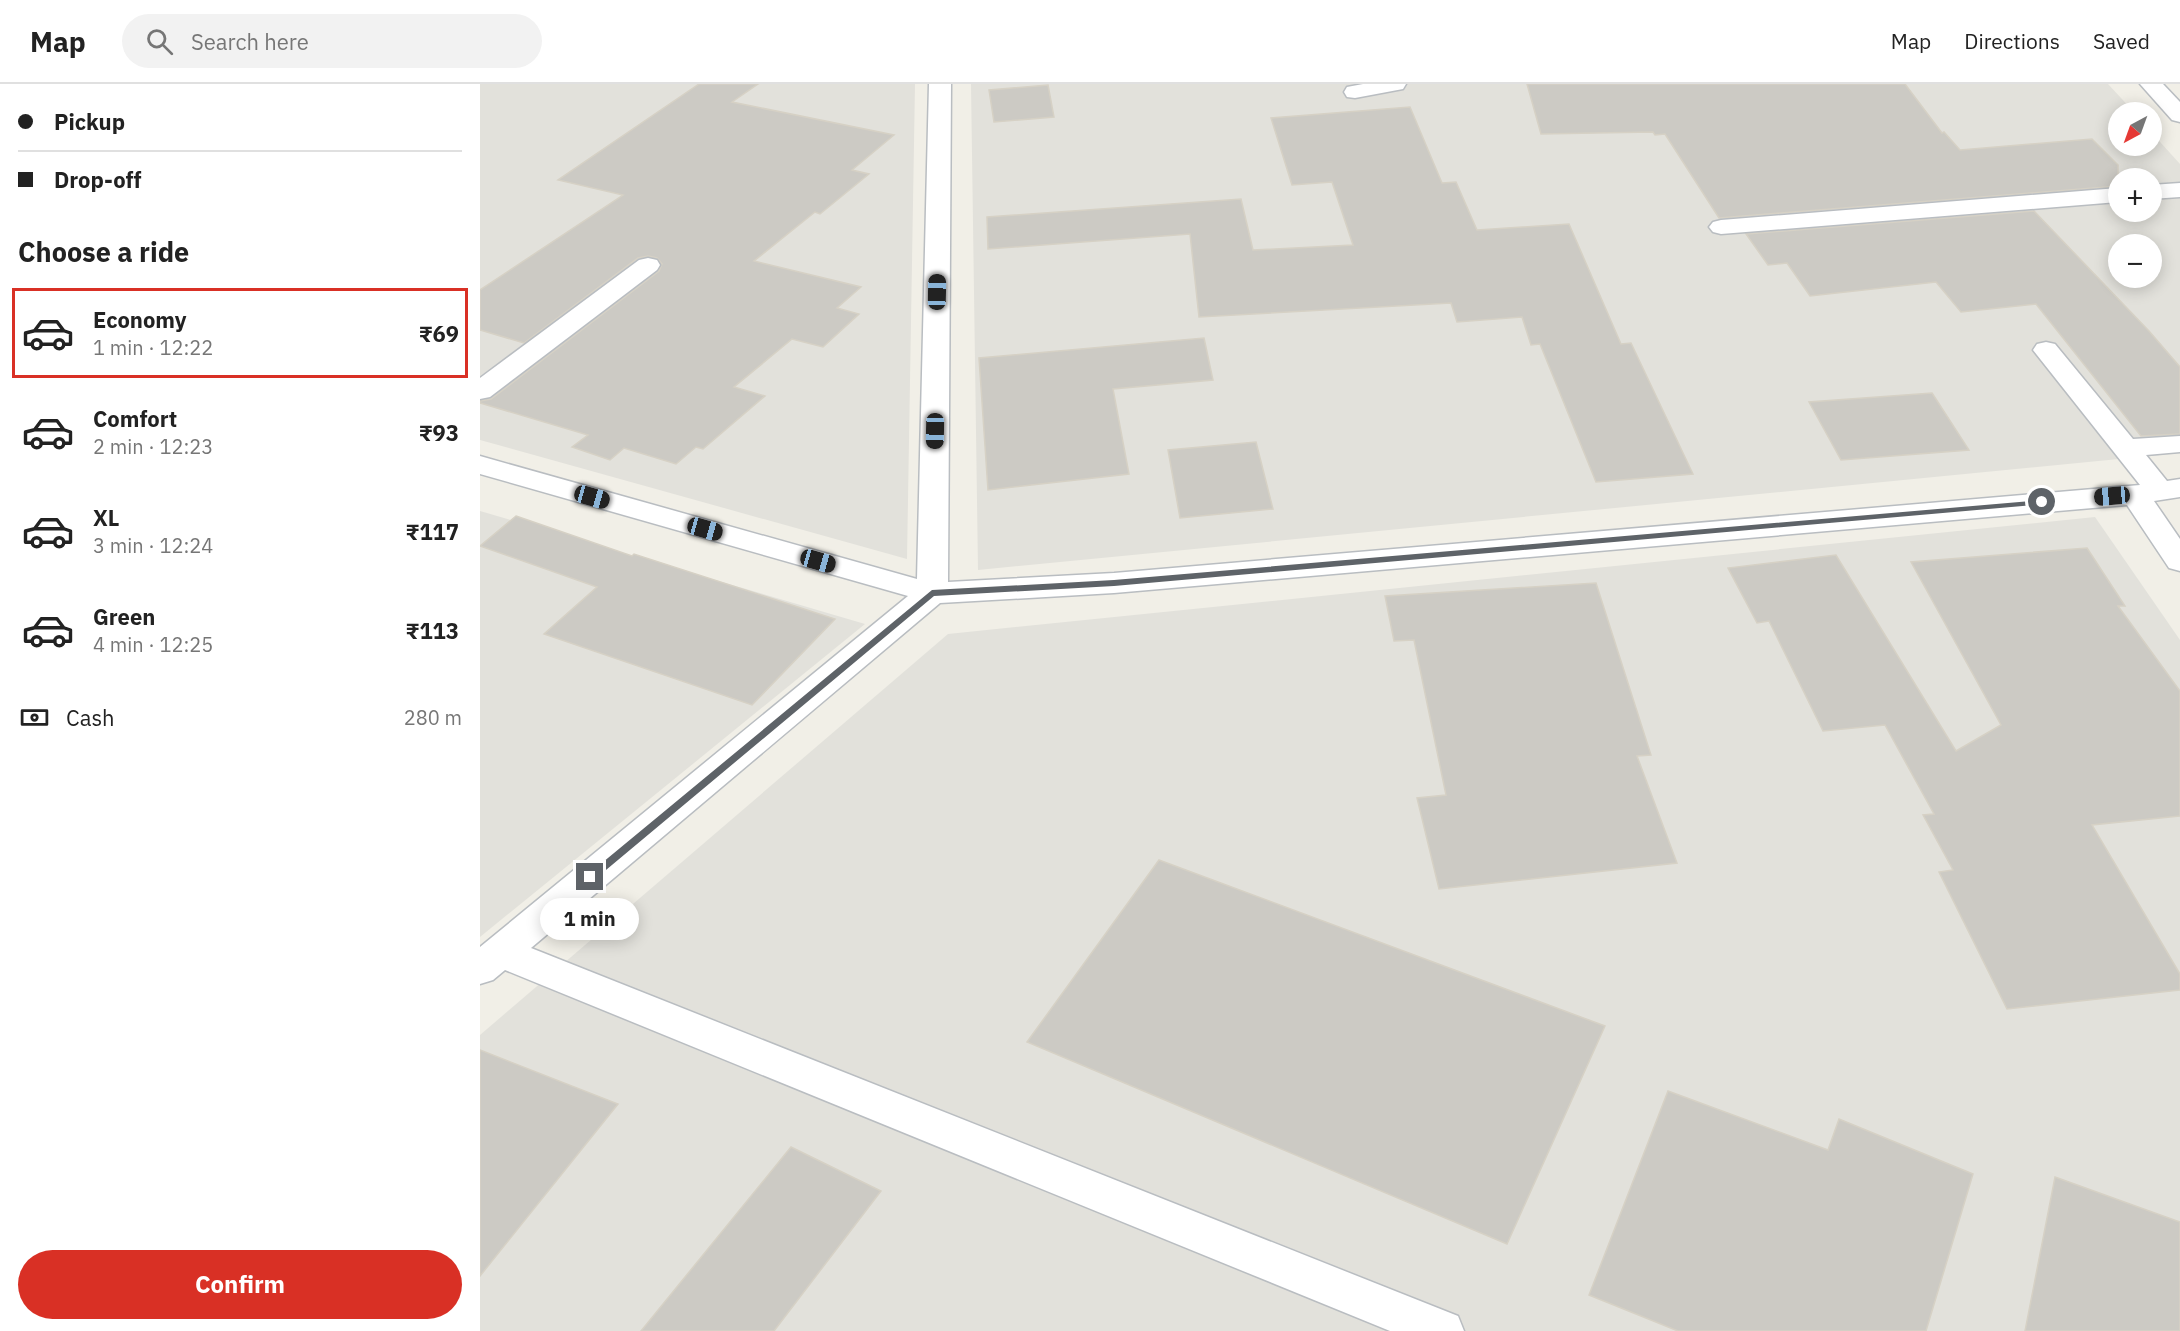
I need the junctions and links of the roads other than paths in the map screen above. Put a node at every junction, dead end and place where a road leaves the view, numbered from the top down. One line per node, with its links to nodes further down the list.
1 (940, 84): 18 (street)
2 (1395, 84): 4 (street)
3 (2151, 84): 5 (street)
4 (1355, 92)
5 (2180, 115)
6 (2180, 190): 7 (street)
7 (2162, 191)
8 (2108, 196): 9 (street)
9 (1721, 227)
10 (648, 265): 12 (street)
11 (2046, 350): 14 (street)
12 (480, 391)
13 (2180, 444): 14 (street)
14 (2126, 448): 16 (street)
15 (487, 474): 18 (street)
16 (2159, 491): 17 (street); 18 (street)
17 (2180, 561)
18 (932, 593): 19 (street)
19 (490, 961): 20 (street)
20 (1442, 1331)

